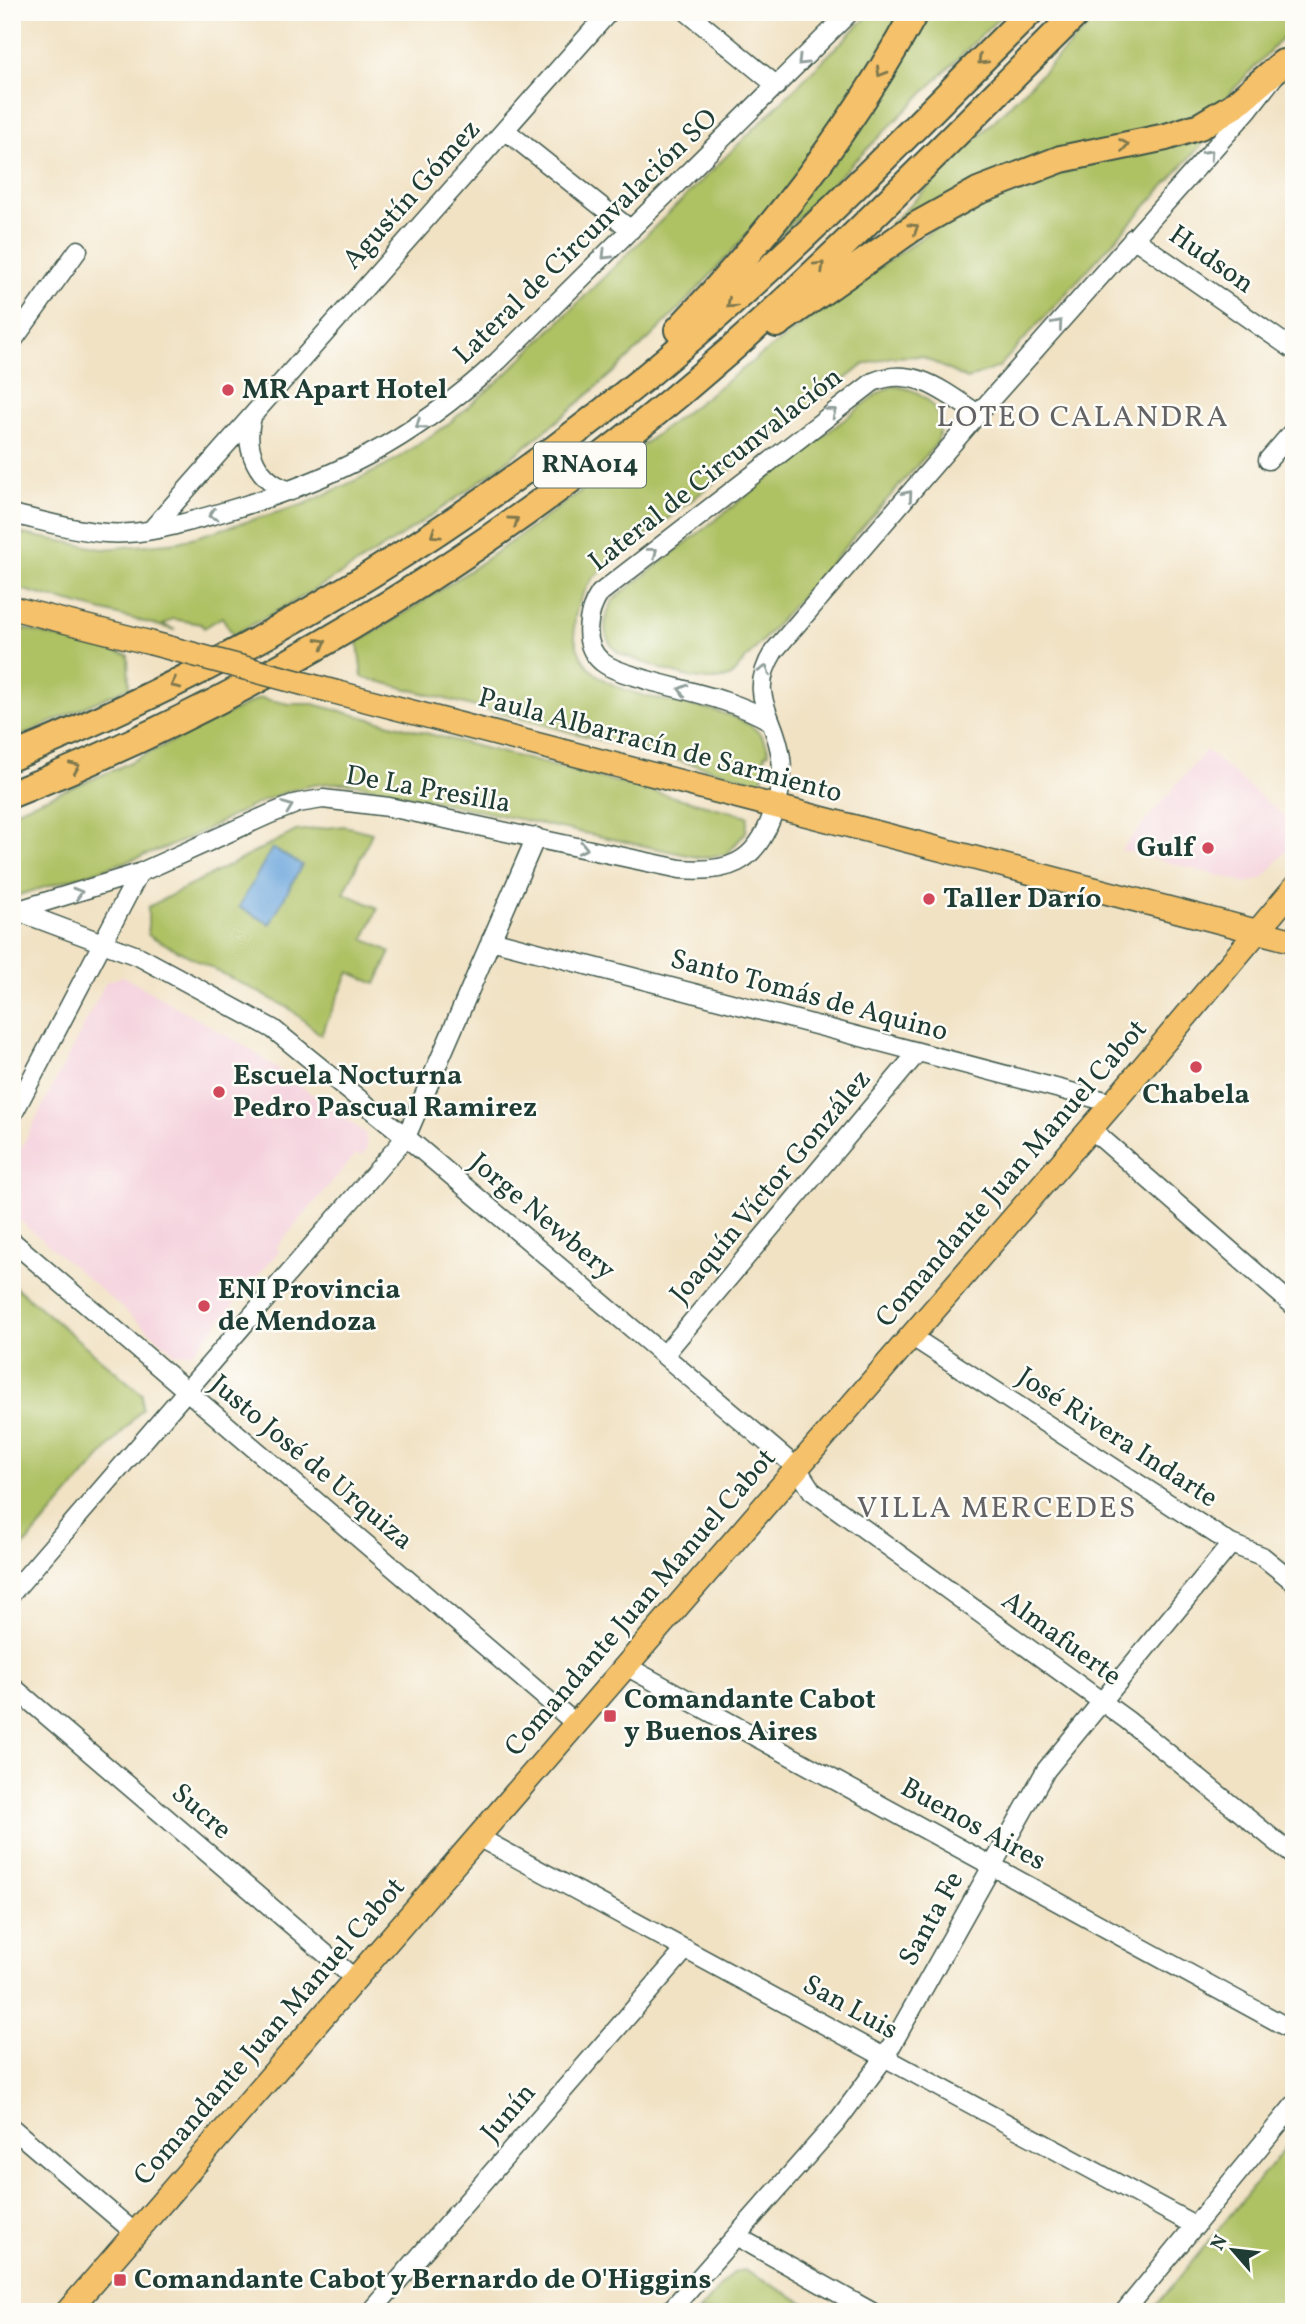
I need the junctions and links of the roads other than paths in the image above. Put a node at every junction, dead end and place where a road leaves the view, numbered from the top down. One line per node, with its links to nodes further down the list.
1 (609, 12): 9 (street, Agustín Gómez)
2 (687, 12): 8 (street)
3 (850, 12): 8 (street, Lateral de Circunvalación SO, one-way to 8)
4 (915, 12): 18 (highway, one-way to 18)
5 (1030, 12): 18 (highway, RNA014, one-way to 18)
6 (1078, 12): 15 (highway, RNA014, one-way to 6)
7 (1289, 57): 11 (street, one-way to 7); 15 (highway, one-way to 7)
8 (777, 86): 10 (street, Lateral de Circunvalación SO)
9 (505, 130): 10 (street); 16 (street, Agustín Gómez)
10 (631, 230): 21 (street, Lateral de Circunvalación SO, one-way to 21)
11 (1133, 238): 14 (street, Hudson); 17 (street, one-way to 11)
12 (78, 250): 13 (street)
13 (12, 342)
14 (1294, 350)
15 (697, 378): 27 (highway, RNA014, one-way to 15)
16 (254, 414): 21 (street); 23 (street, Agustín Gómez)
17 (978, 414): 25 (street, one-way to 17); 25 (street, Lateral de Circunvalación, one-way to 17)
18 (579, 430): 26 (highway, RNA014, one-way to 26)
19 (1294, 430): 20 (street)
20 (1268, 460)
21 (291, 491): 23 (street, Lateral de Circunvalación SO, one-way to 23)
22 (12, 514): 23 (street, Lateral de Circunvalación SO)
23 (150, 530)
24 (12, 608): 28 (main road, Paula Albarracín de Sarmiento, bridge)
25 (770, 722): 28 (street)
26 (12, 757)
27 (12, 794)
28 (775, 807): 29 (street, De La Presilla, one-way to 28); 33 (main road, Paula Albarracín de Sarmiento)
29 (536, 837): 30 (street, De La Presilla, one-way to 29); 34 (street)
30 (139, 873): 32 (street, De La Presilla, one-way to 30); 36 (street)
31 (1294, 888): 33 (main road, Comandante Juan Manuel Cabot)
32 (15, 912): 36 (street, Jorge Newbery)
33 (1257, 931): 35 (main road, Paula Albarracín de Sarmiento); 38 (main road, Comandante Juan Manuel Cabot)
34 (491, 940): 37 (street, Santo Tomás de Aquino); 41 (street)
35 (1294, 941)
36 (103, 944): 39 (street); 41 (street, Jorge Newbery)
37 (918, 1052): 38 (street, Santo Tomás de Aquino); 45 (street, Joaquín Víctor González)
38 (1113, 1103): 40 (main road, Comandante Juan Manuel Cabot)
39 (12, 1116)
40 (1091, 1129): 43 (street); 44 (main road, Comandante Juan Manuel Cabot)
41 (406, 1137): 45 (street, Jorge Newbery); 46 (street)
42 (12, 1241): 46 (street, Justo José de Urquiza)
43 (1294, 1306)
44 (912, 1336): 47 (main road, Comandante Juan Manuel Cabot); 48 (street, José Rivera Indarte)
45 (664, 1355): 47 (street, Jorge Newbery)
46 (187, 1391): 50 (street); 54 (street, Justo José de Urquiza)
47 (797, 1468): 51 (main road, Comandante Juan Manuel Cabot); 53 (street, Almafuerte)
48 (1231, 1544): 49 (street, José Rivera Indarte); 53 (street, Santa Fe)
49 (1294, 1582)
50 (12, 1593)
51 (626, 1666): 54 (main road, Comandante Juan Manuel Cabot); 57 (street, Buenos Aires)
52 (12, 1686): 59 (street, Sucre)
53 (1101, 1702): 56 (street, Almafuerte); 57 (street, Santa Fe)
54 (576, 1724): 55 (main road, Comandante Juan Manuel Cabot)
55 (478, 1837): 58 (street, San Luis); 59 (main road, Comandante Juan Manuel Cabot)
56 (1294, 1856)
57 (992, 1866): 60 (street, Buenos Aires); 61 (street, Santa Fe)
58 (686, 1949): 61 (street, San Luis); 68 (street, Junín)
59 (355, 1979): 65 (main road, Comandante Juan Manuel Cabot)
60 (1294, 2031)
61 (885, 2057): 64 (street, San Luis); 66 (street, Santa Fe)
62 (1294, 2105): 64 (street)
63 (12, 2128): 65 (street)
64 (1196, 2227): 71 (street)
65 (135, 2233): 67 (main road, Comandante Juan Manuel Cabot)
66 (736, 2236): 69 (street, Santa Fe); 70 (street)
67 (67, 2312)
68 (371, 2312)
69 (669, 2312)
70 (872, 2312)
71 (1124, 2312)

